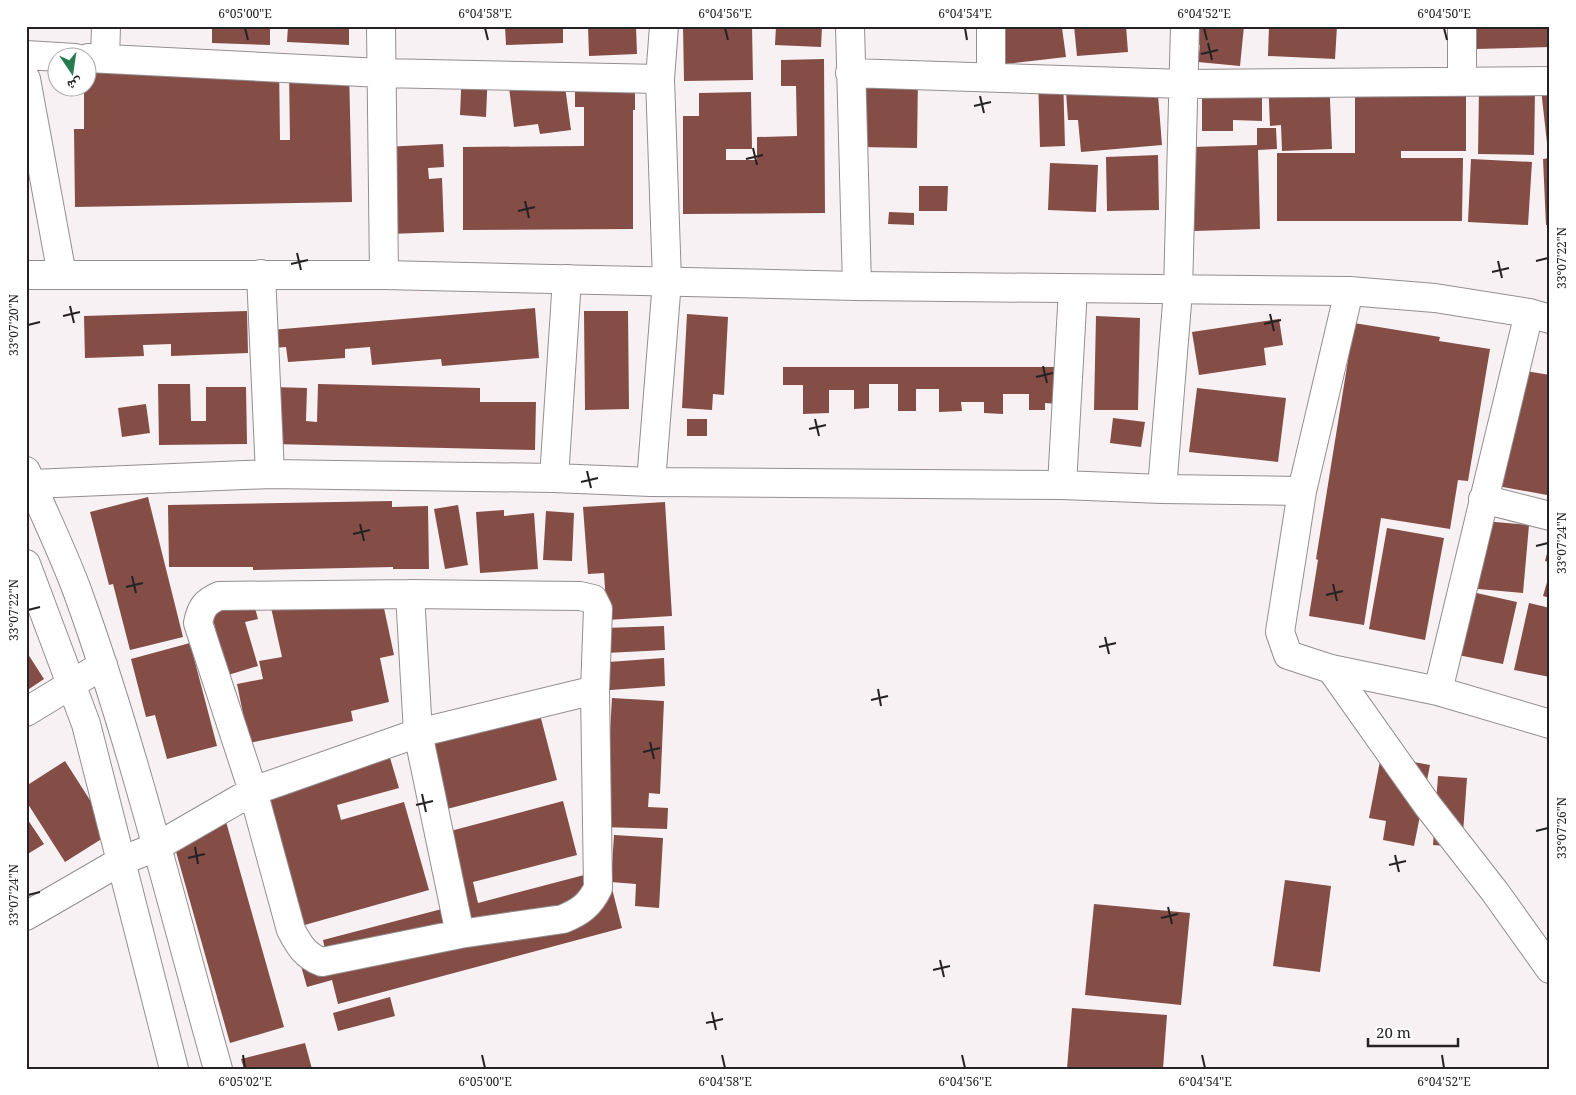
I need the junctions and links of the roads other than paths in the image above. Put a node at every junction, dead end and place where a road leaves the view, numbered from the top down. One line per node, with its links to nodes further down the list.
1 (106, 26): 8 (street)
2 (381, 26): 13 (street)
3 (664, 26): 16 (street)
4 (850, 26): 12 (street)
5 (992, 26): 14 (street)
6 (1185, 26): 19 (street)
7 (1462, 26): 18 (street)
8 (98, 52)
9 (26, 55): 10 (street)
10 (48, 56)
11 (98, 59): 13 (street)
12 (850, 72): 14 (street); 26 (street)
13 (381, 73): 16 (street); 23 (street)
14 (991, 77): 19 (street)
15 (26, 79): 22 (street)
16 (660, 79): 25 (street)
17 (1550, 80): 18 (street)
18 (1462, 81): 19 (street)
19 (1184, 84): 28 (street)
20 (261, 274): 22 (street); 23 (street); 31 (street)
21 (26, 275): 22 (street)
22 (62, 275)
23 (384, 275): 24 (street)
24 (567, 279): 25 (street); 33 (street)
25 (667, 282): 26 (street); 34 (street)
26 (857, 286): 27 (street)
27 (1073, 289): 28 (street); 35 (street)
28 (1178, 291): 29 (street); 36 (street)
29 (1349, 291): 30 (street); 37 (street)
30 (1539, 316): 38 (street)
31 (270, 474): 32 (street); 33 (street)
32 (29, 477): 42 (street)
33 (554, 478): 34 (street)
34 (651, 482): 35 (street)
35 (1062, 485): 36 (street)
36 (1162, 489): 37 (street)
37 (1302, 491): 43 (street)
38 (1483, 499): 39 (street); 46 (street)
39 (1550, 516)
40 (26, 564): 44 (street)
41 (410, 594): 45 (street); 49 (street); 50 (street)
42 (103, 665): 44 (street); 51 (street)
43 (1331, 670): 46 (street); 55 (street)
44 (72, 682): 47 (street); 52 (street)
45 (595, 690): 49 (street); 54 (street)
46 (1438, 691): 48 (street)
47 (26, 712)
48 (1550, 724)
49 (418, 733): 50 (street); 54 (street)
50 (253, 791): 51 (street); 54 (street)
51 (156, 847): 52 (street); 57 (street)
52 (121, 861): 53 (street); 56 (street)
53 (26, 916)
54 (460, 934)
55 (1550, 969)
56 (174, 1069)
57 (218, 1069)

